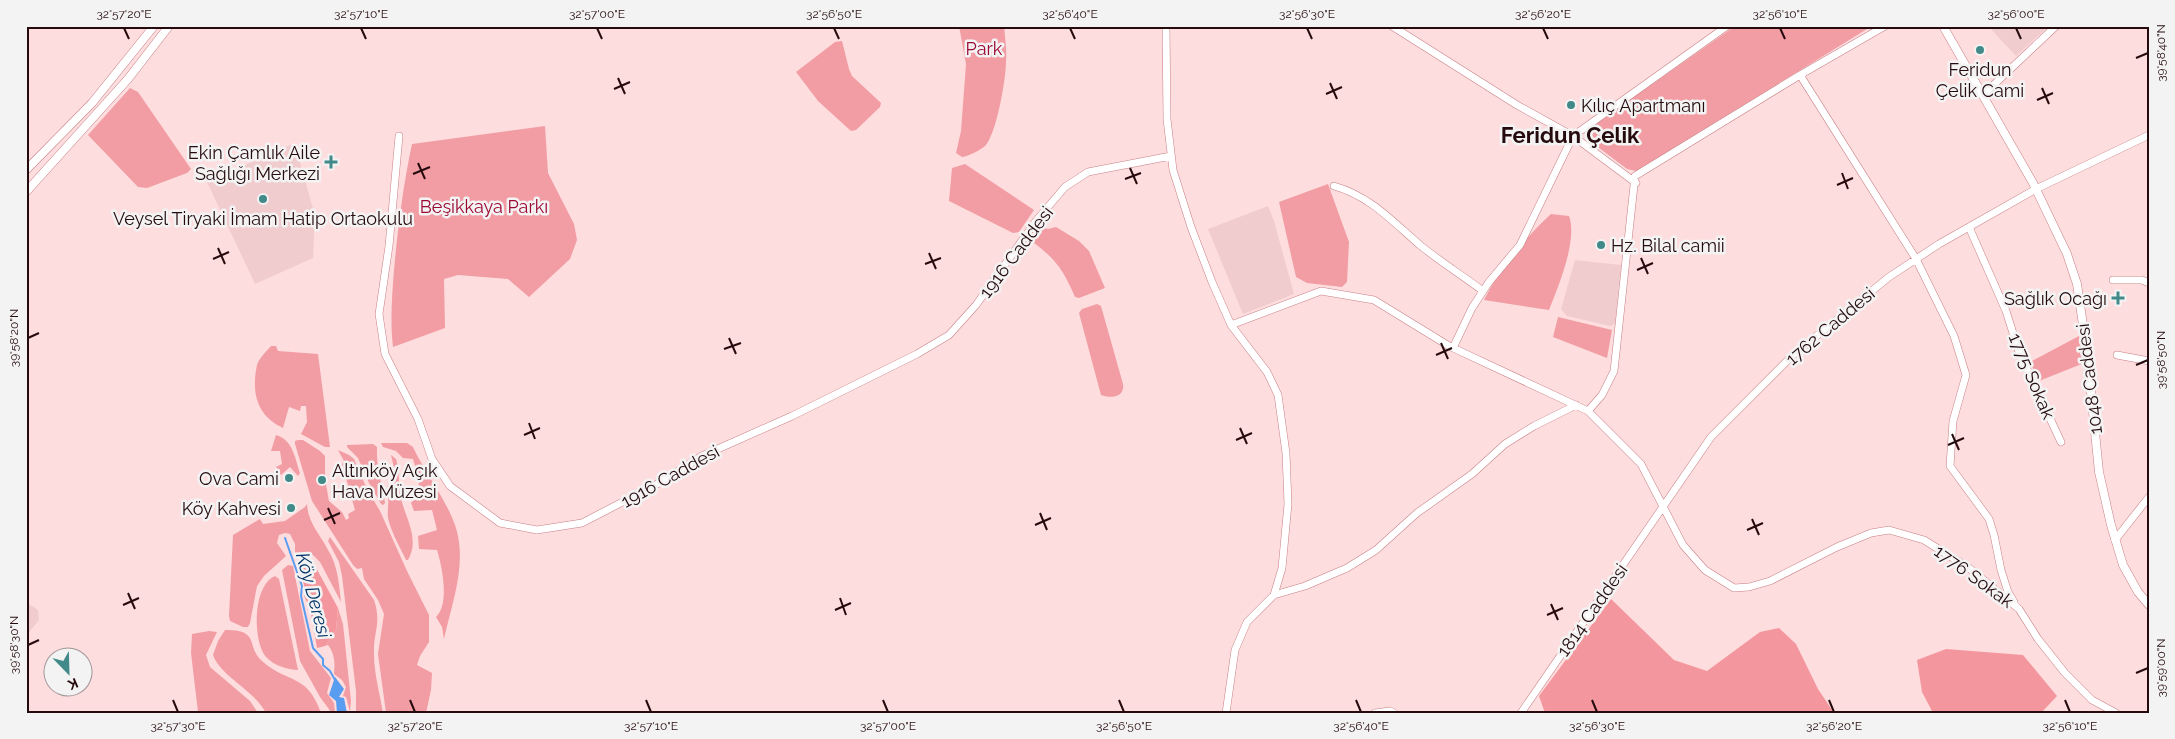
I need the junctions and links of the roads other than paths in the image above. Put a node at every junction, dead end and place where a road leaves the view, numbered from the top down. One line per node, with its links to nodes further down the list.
1 (154, 26): 15 (main road)
2 (169, 26): 19 (main road)
3 (1166, 26): 14 (street)
4 (1392, 26): 13 (street)
5 (1727, 26): 13 (street)
6 (1885, 26): 9 (street)
7 (1943, 26): 10 (main road, 1048 Caddesi)
8 (2056, 26): 10 (street)
9 (1800, 75): 16 (street); 21 (street)
10 (1983, 95): 18 (main road, 1048 Caddesi)
11 (2149, 135): 18 (street, 1762 Caddesi)
12 (399, 136): 14 (street, 1916 Caddesi)
13 (1573, 136): 16 (street); 24 (street)
14 (1171, 156): 25 (street)
15 (26, 170)
16 (1636, 183): 30 (street)
17 (1334, 186): 24 (street)
18 (2036, 189): 20 (street, 1762 Caddesi); 34 (main road, 1048 Caddesi)
19 (26, 192)
20 (1969, 227): 21 (street, 1762 Caddesi); 31 (street, 1775 Sokak)
21 (1916, 259): 33 (street, 1762 Caddesi); 37 (street)
22 (2113, 280): 23 (street)
23 (2149, 283)
24 (1483, 291): 26 (street)
25 (1231, 324): 26 (street); 35 (street)
26 (1453, 348): 29 (street)
27 (2117, 355): 28 (street)
28 (2149, 362)
29 (1576, 406): 30 (street); 35 (street)
30 (1588, 411): 33 (street, 1776 Sokak)
31 (2061, 442)
32 (2149, 497): 34 (street)
33 (1662, 506): 37 (street, 1776 Sokak); 41 (street, 1814 Caddesi)
34 (2116, 540): 36 (main road, 1048 Caddesi)
35 (1274, 595): 38 (street)
36 (2149, 605)
37 (2019, 609): 42 (street, 1776 Sokak)
38 (1226, 713)
39 (1375, 713): 40 (street)
40 (1394, 713)
41 (1521, 713)
42 (2116, 713)

